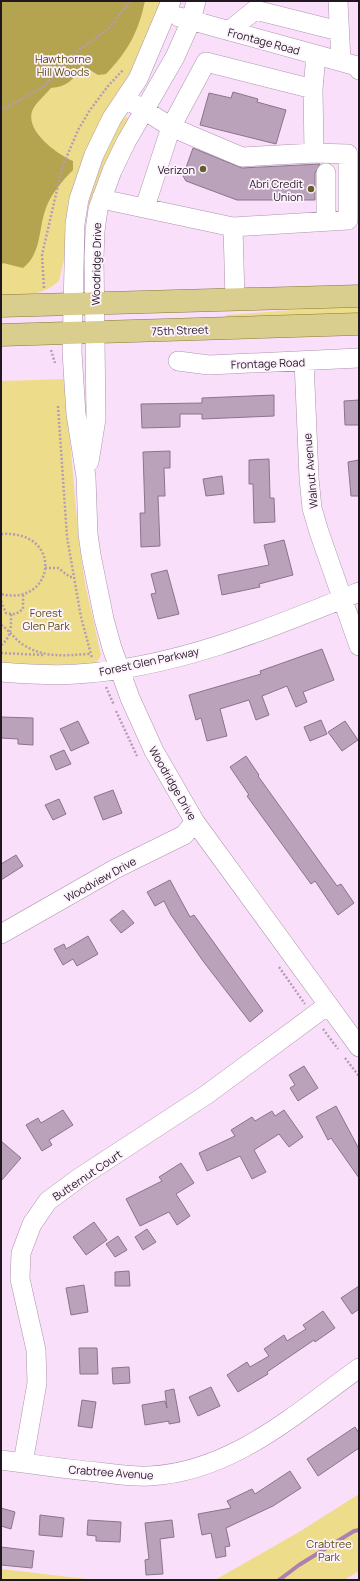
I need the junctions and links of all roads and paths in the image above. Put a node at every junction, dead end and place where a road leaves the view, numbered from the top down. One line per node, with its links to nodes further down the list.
1 (130, 1): 13 (path)
2 (196, 1): 5 (street, Woodridge Drive)
3 (338, 1): 7 (street)
4 (169, 7): 5 (street, Frontage Road); 12 (street, Woodridge Drive)
5 (191, 21): 6 (street, Frontage Road); 14 (street, Woodridge Drive)
6 (229, 31): 7 (street); 8 (street, Frontage Road)
7 (339, 31): 9 (street)
8 (316, 55): 9 (street, Frontage Road); 11 (street)
9 (341, 62): 10 (street, Frontage Road)
10 (359, 70)
11 (313, 89): 15 (street); 16 (street)
12 (125, 98): 14 (street); 23 (street, Woodridge Drive)
13 (1, 110)
14 (145, 110): 15 (street); 17 (street, Woodridge Drive)
15 (171, 127): 16 (street); 18 (street)
16 (331, 162): 19 (street); 19 (street)
17 (102, 197): 18 (street); 24 (street, Woodridge Drive)
18 (145, 207): 20 (street)
19 (334, 221): 20 (street)
20 (232, 227): 22 (street)
21 (359, 296): 22 (main road)
22 (235, 299): 24 (main road)
23 (73, 303): 24 (main road); 25 (main road); 27 (street, Woodridge Drive)
24 (95, 303): 28 (street, Woodridge Drive)
25 (1, 306)
26 (359, 324): 28 (main road, 75th Street)
27 (72, 333): 28 (main road, 75th Street); 29 (main road, 75th Street); 36 (street, Woodridge Drive)
28 (95, 333): 36 (street, Woodridge Drive)
29 (1, 335)
30 (52, 352): 34 (path)
31 (359, 358): 33 (street, Frontage Road)
32 (178, 361): 33 (street, Frontage Road)
33 (304, 361): 43 (street, Walnut Avenue)
34 (55, 366)
35 (57, 398): 37 (path)
36 (86, 477): 53 (street, Woodridge Drive)
37 (64, 502)
38 (1, 534): 39 (path)
39 (46, 568): 40 (path); 42 (path)
40 (74, 577)
41 (1, 594): 42 (path); 44 (path)
42 (23, 594): 45 (path)
43 (351, 595): 49 (street, Walnut Avenue); 53 (street, Forest Glen Parkway)
44 (1, 600): 45 (path)
45 (11, 614): 47 (path)
46 (1, 625): 47 (path)
47 (11, 632): 48 (path); 52 (path)
48 (1, 645)
49 (359, 646)
50 (1, 653): 52 (path)
51 (90, 654): 52 (path)
52 (45, 655)
53 (120, 669): 54 (street, Forest Glen Parkway); 55 (street, Woodridge Drive)
54 (1, 672)
55 (196, 822): 56 (street, Woodview Drive); 57 (street, Woodridge Drive)
56 (1, 934)
57 (328, 1005): 58 (street, Woodridge Drive); 61 (street, Butternut Court)
58 (359, 1047)
59 (359, 1368): 61 (street, Crabtree Avenue)
60 (1, 1460): 61 (street, Crabtree Avenue)
61 (23, 1463)

